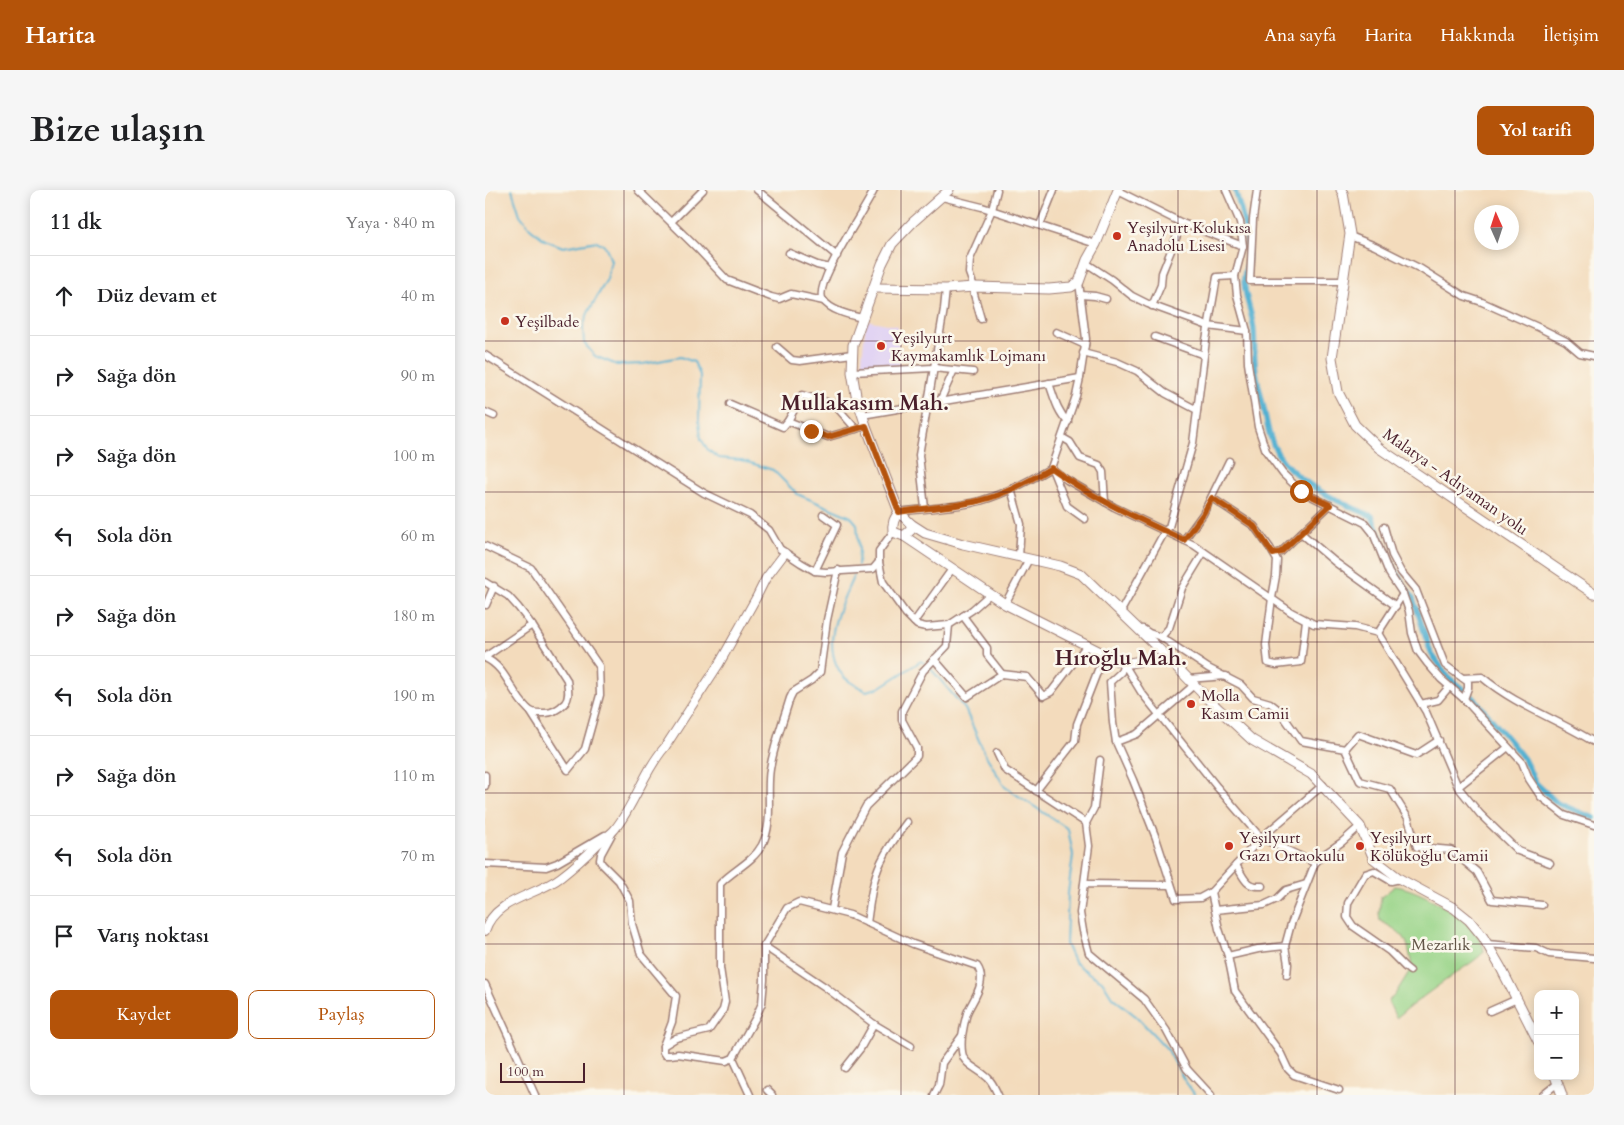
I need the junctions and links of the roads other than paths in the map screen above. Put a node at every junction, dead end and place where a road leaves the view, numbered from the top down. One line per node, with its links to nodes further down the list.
1 (638, 190): 13 (street)
2 (703, 190): 13 (street)
3 (757, 190): 20 (street)
4 (874, 190): 20 (street)
5 (997, 190): 12 (street)
6 (1055, 190): 15 (street)
7 (1226, 190): 18 (street)
8 (1257, 190): 24 (street)
9 (1341, 190): 16 (main road, Malatya - Adıyaman yolu)
10 (1118, 191): 14 (street); 17 (main road)
11 (945, 193): 12 (street); 27 (main road)
12 (992, 210): 15 (street); 26 (street)
13 (671, 222): 31 (street)
14 (1182, 223): 18 (street); 32 (street)
15 (1040, 225): 17 (street)
16 (1350, 236): 24 (main road, Malatya - Adıyaman yolu); 45 (street)
17 (1096, 244): 21 (main road)
18 (1243, 246): 23 (street)
19 (789, 253): 22 (street)
20 (837, 256): 22 (street)
21 (1086, 263): 25 (main road); 32 (street)
22 (831, 268): 31 (street)
23 (1235, 276): 35 (street); 36 (street)
24 (1343, 281): 95 (main road, Malatya - Adıyaman yolu)
25 (1079, 282): 26 (main road); 29 (street)
26 (973, 287): 28 (main road); 34 (street)
27 (874, 288): 28 (main road); 33 (main road)
28 (946, 289): 46 (street)
29 (1081, 295): 30 (street); 39 (street)
30 (1106, 299)
31 (823, 301): 33 (street)
32 (1152, 306): 35 (street)
33 (861, 318): 42 (main road)
34 (981, 319)
35 (1208, 326): 36 (street); 43 (street)
36 (1247, 331): 69 (street)
37 (1056, 332): 39 (street)
38 (1155, 336): 43 (street)
39 (1085, 345): 41 (street)
40 (777, 347): 42 (street)
41 (1083, 353): 50 (street); 55 (street)
42 (852, 354): 48 (main road)
43 (1204, 354): 55 (street)
44 (485, 355): 82 (street)
45 (1594, 356)
46 (933, 368): 47 (street); 48 (street); 53 (street)
47 (954, 370): 49 (street); 52 (street)
48 (853, 372): 57 (main road)
49 (973, 372)
50 (1081, 378): 51 (street); 60 (street)
51 (1049, 383): 52 (street); 60 (street)
52 (941, 401): 53 (street)
53 (927, 403): 57 (street); 70 (street)
54 (730, 404): 59 (street)
55 (1197, 410): 76 (street)
56 (485, 412): 58 (street)
57 (862, 415): 61 (main road)
58 (494, 416)
59 (788, 421): 62 (street); 62 (street)
60 (1068, 422): 63 (street)
61 (866, 426): 62 (street); 71 (main road)
62 (856, 429)
63 (1063, 438): 65 (street); 68 (street)
64 (1229, 462): 67 (street)
65 (1051, 468): 66 (street); 68 (street); 73 (street)
66 (1011, 489): 70 (street); 85 (street)
67 (1212, 498): 80 (street); 84 (street)
68 (1105, 502): 76 (street)
69 (1330, 505): 78 (street); 94 (street)
70 (925, 508): 71 (street)
71 (899, 512): 74 (main road); 77 (main road)
72 (823, 515): 90 (street)
73 (1085, 519)
74 (911, 524): 79 (main road); 85 (main road)
75 (1384, 527): 119 (street)
76 (1165, 531): 80 (street); 100 (street)
77 (893, 532): 79 (main road); 87 (street)
78 (1301, 533): 84 (street); 99 (street)
79 (904, 536): 88 (main road)
80 (1184, 540): 83 (street)
81 (485, 546): 124 (street)
82 (785, 552): 90 (street); 142 (street)
83 (1204, 552): 96 (street); 108 (street)
84 (1273, 554): 96 (street)
85 (1019, 557): 86 (main road)
86 (1029, 559): 97 (street); 100 (main road)
87 (879, 562): 89 (street); 104 (street)
88 (952, 569): 93 (main road); 104 (street)
89 (838, 570): 90 (street); 172 (street)
90 (815, 571)
91 (485, 582): 92 (street)
92 (494, 586): 98 (street); 105 (street)
93 (990, 594): 97 (main road); 101 (street)
94 (1403, 594): 99 (street); 121 (street)
95 (1594, 594)
96 (1271, 598): 103 (street); 103 (street)
97 (1005, 604): 109 (main road)
98 (486, 605)
99 (1395, 606): 107 (street)
100 (1121, 611): 102 (main road)
101 (963, 616): 106 (street); 116 (street)
102 (1129, 620): 108 (street); 112 (main road)
103 (1306, 620): 107 (street)
104 (914, 622): 106 (street)
105 (532, 625): 110 (street); 124 (street)
106 (949, 625): 111 (street)
107 (1378, 633): 123 (street)
108 (1161, 637): 115 (street)
109 (1087, 645): 113 (main road); 116 (street)
110 (485, 657): 124 (street)
111 (934, 659): 116 (street); 155 (street)
112 (1170, 660): 113 (main road); 120 (main road)
113 (1124, 664): 125 (street); 127 (street)
114 (1098, 670): 137 (street)
115 (1214, 670): 117 (street); 118 (street)
116 (1002, 674)
117 (1226, 676): 118 (street); 130 (street)
118 (1207, 678): 120 (street)
119 (1463, 678): 122 (street); 128 (street)
120 (1191, 682): 125 (street); 134 (main road)
121 (1449, 687): 122 (street); 123 (street)
122 (1466, 694): 129 (street)
123 (1421, 704): 126 (street)
124 (530, 711)
125 (1160, 715): 127 (street); 143 (street)
126 (1439, 740): 130 (street); 136 (street)
127 (1115, 742): 150 (street)
128 (1594, 742)
129 (1507, 748): 136 (street); 140 (street)
130 (1345, 749): 154 (street)
131 (997, 753): 137 (street)
132 (1100, 760): 139 (street)
133 (485, 775): 135 (street)
134 (1323, 785): 141 (main road); 143 (street)
135 (485, 786)
136 (1458, 787): 146 (street)
137 (1036, 791): 139 (street)
138 (907, 822): 157 (street)
139 (1086, 823): 151 (street)
140 (1594, 825)
141 (1360, 826): 144 (street); 148 (main road)
142 (615, 829): 145 (street); 158 (street); 172 (street)
143 (1261, 838): 144 (street); 147 (street)
144 (1315, 863): 149 (street)
145 (485, 864)
146 (1550, 864)
147 (1236, 865): 152 (street); 153 (street)
148 (1400, 879): 159 (main road); 164 (street)
149 (1306, 884): 156 (street); 161 (street)
150 (1171, 885): 151 (street); 153 (street)
151 (1084, 886): 182 (street)
152 (1262, 886)
153 (1211, 892): 156 (street)
154 (1541, 905)
155 (832, 909): 157 (street); 160 (street)
156 (1215, 910): 162 (street)
157 (867, 923): 171 (street)
158 (485, 931)
159 (1487, 944): 163 (street); 167 (main road)
160 (764, 946): 169 (street); 174 (street)
161 (1285, 946): 162 (street); 165 (street)
162 (1228, 956): 177 (street)
163 (1594, 958)
164 (1410, 971)
165 (1287, 975)
166 (485, 984): 178 (street)
167 (1517, 999): 168 (street); 170 (main road)
168 (1490, 1011)
169 (874, 1024): 173 (street); 175 (street)
170 (1535, 1035)
171 (962, 1036): 180 (street); 181 (street)
172 (663, 1046): 174 (street)
173 (911, 1046)
174 (733, 1058): 179 (street)
175 (845, 1068)
176 (1557, 1080): 183 (street); 184 (main road)
177 (1339, 1090)
178 (535, 1095)
179 (750, 1095)
180 (934, 1095)
181 (998, 1095)
182 (1211, 1095)
183 (1543, 1095)
184 (1563, 1095)

